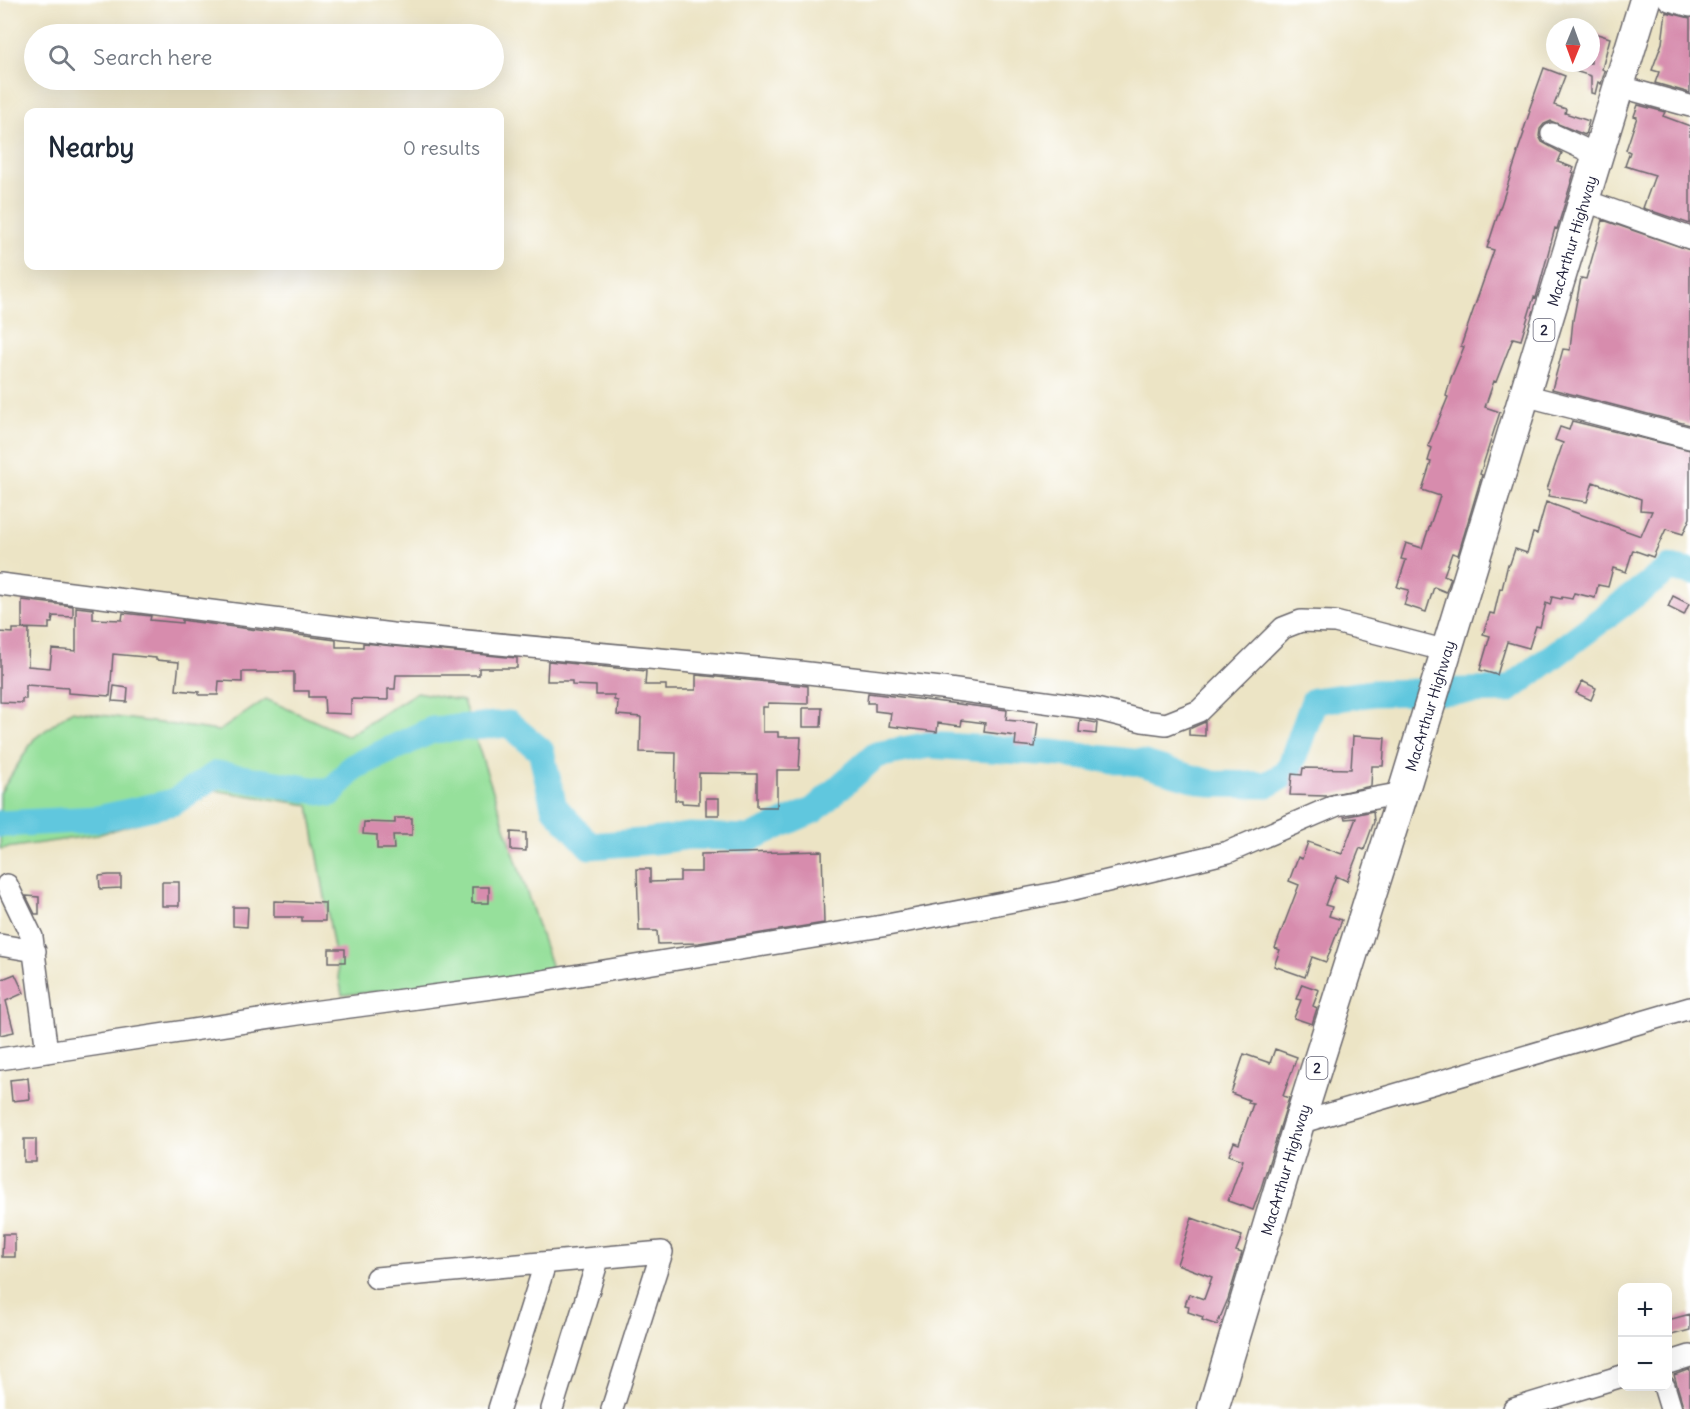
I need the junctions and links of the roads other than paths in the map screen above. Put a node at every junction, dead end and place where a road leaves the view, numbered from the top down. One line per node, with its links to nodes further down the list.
1 (1645, 0): 4 (highway, MacArthur Highway / 2)
2 (1669, 0): 3 (street)
3 (1690, 6)
4 (1618, 86): 5 (street); 7 (highway, MacArthur Highway / 2)
5 (1690, 106)
6 (1552, 134): 7 (street)
7 (1597, 154): 8 (highway, MacArthur Highway / 2)
8 (1583, 200): 9 (street); 10 (highway, MacArthur Highway / 2)
9 (1690, 237)
10 (1524, 395): 11 (street); 13 (highway, MacArthur Highway / 2)
11 (1690, 438)
12 (0, 584): 13 (street)
13 (1445, 656): 14 (highway, MacArthur Highway / 2)
14 (1403, 793): 19 (street); 21 (highway, MacArthur Highway / 2)
15 (7, 885): 17 (street)
16 (0, 945): 17 (street)
17 (35, 951): 19 (street)
18 (1690, 1008): 21 (street)
19 (47, 1052): 20 (street)
20 (0, 1059)
21 (1299, 1123): 32 (highway, MacArthur Highway / 2)
22 (598, 1260): 23 (street); 30 (street); 31 (street)
23 (545, 1264): 24 (street); 29 (street)
24 (376, 1278)
25 (1690, 1356): 26 (street)
26 (1672, 1362)
27 (1618, 1378): 33 (street)
28 (1666, 1391): 34 (street)
29 (499, 1409)
30 (552, 1409)
31 (612, 1409)
32 (1213, 1409)
33 (1514, 1409)
34 (1671, 1409)

